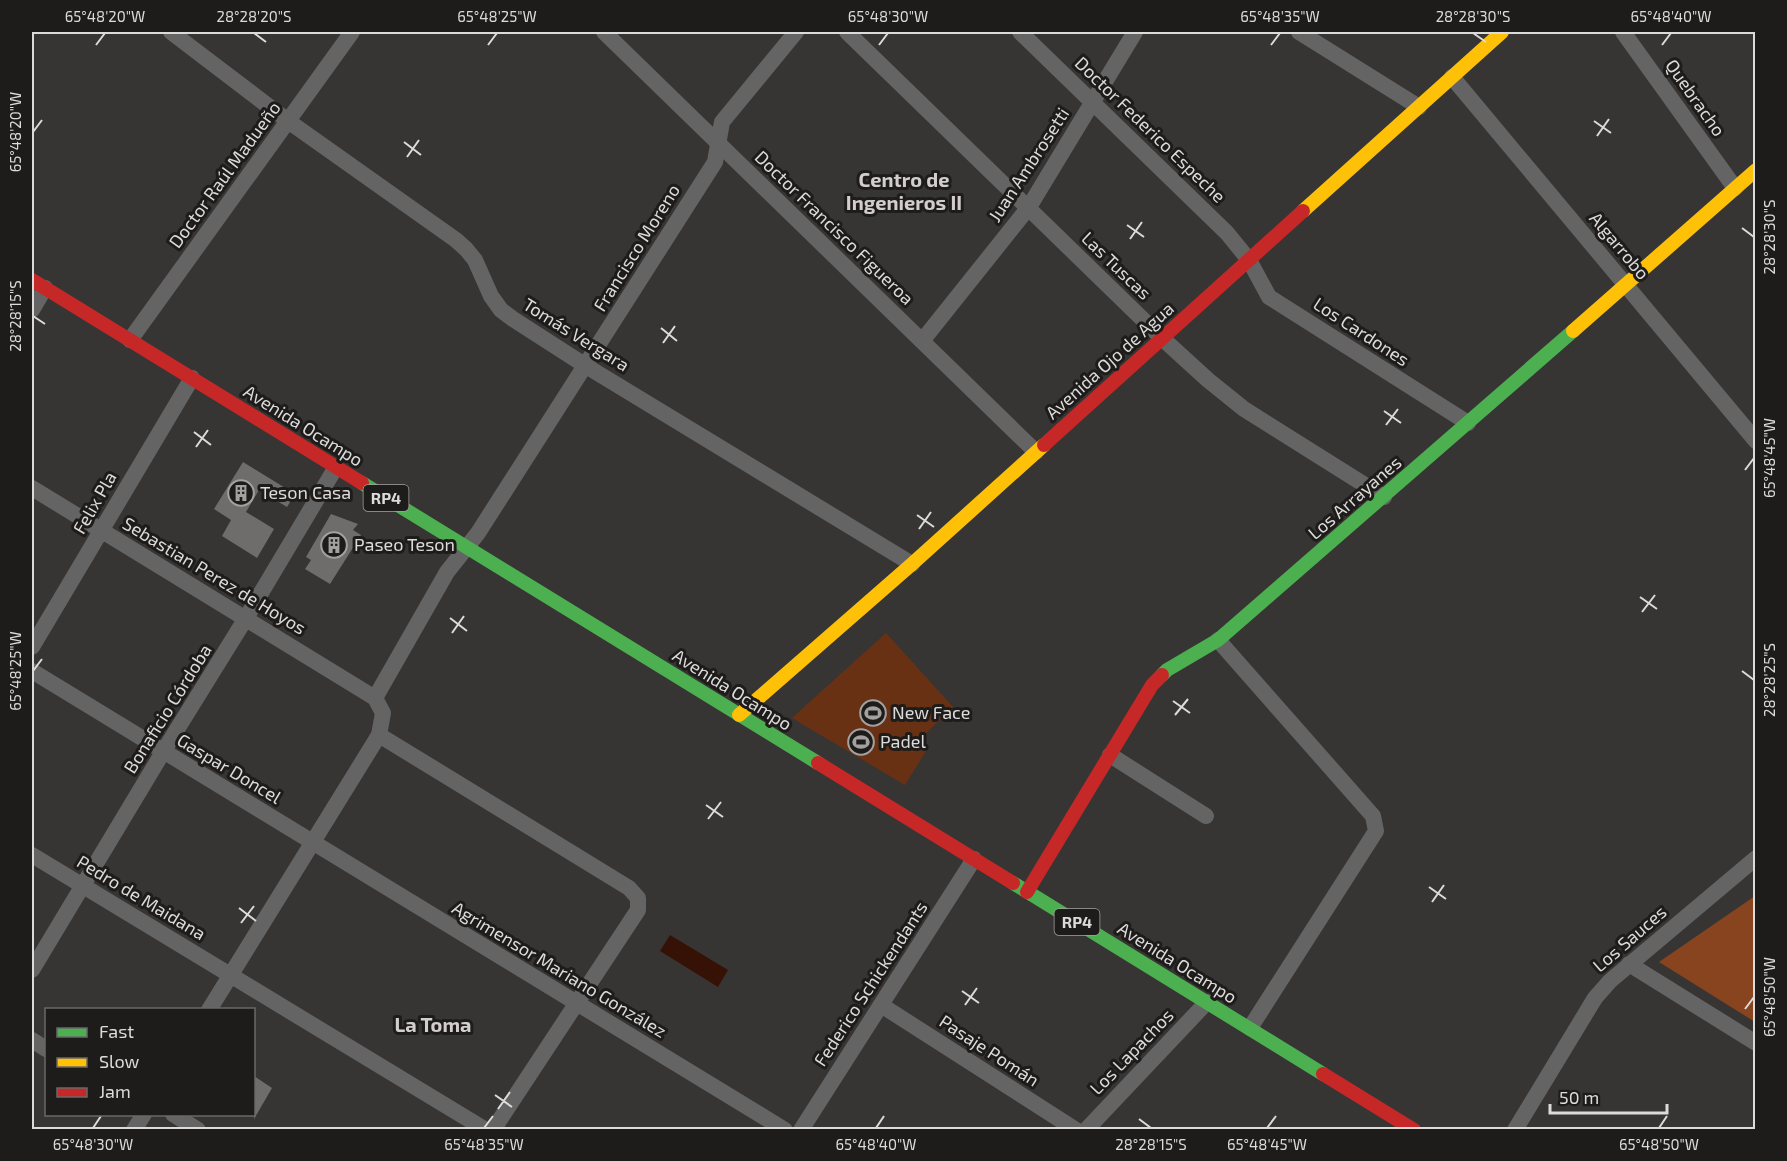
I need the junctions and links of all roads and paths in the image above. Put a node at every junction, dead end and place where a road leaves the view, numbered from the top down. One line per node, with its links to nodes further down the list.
1 (171, 32): 15 (street, Tomás Vergara)
2 (352, 32): 15 (street, Doctor Raúl Madueño)
3 (604, 32): 16 (street, Doctor Francisco Figueroa)
4 (796, 32): 16 (street, Francisco Moreno)
5 (847, 32): 19 (street, Las Tuscas)
6 (1020, 32): 13 (street, Doctor Federico Espeche)
7 (1135, 32): 13 (street, Juan Ambrosetti)
8 (1299, 32): 11 (street)
9 (1502, 32): 12 (main road, Avenida Ojo de Agua)
10 (1623, 32): 18 (street, Quebracho)
11 (1323, 38): 14 (street)
12 (1452, 77): 14 (main road, Avenida Ojo de Agua); 22 (street, Algarrobo)
13 (1092, 102): 19 (street, Juan Ambrosetti); 20 (street, Doctor Federico Espeche)
14 (1419, 107): 20 (main road, Avenida Ojo de Agua)
15 (288, 120): 25 (street, Doctor Raúl Madueño); 27 (street, Tomás Vergara)
16 (718, 143): 26 (street, Doctor Francisco Figueroa); 27 (street, Francisco Moreno)
17 (1755, 170): 18 (main road, Los Arrayanes)
18 (1735, 188): 22 (main road, Los Arrayanes)
19 (1029, 207): 24 (street, Las Tuscas); 26 (street, Juan Ambrosetti)
20 (1249, 260): 24 (main road, Avenida Ojo de Agua); 29 (street, Los Cardones)
21 (38, 284): 23 (street); 25 (main road, Avenida Ocampo / RP4)
22 (1625, 284): 29 (main road, Los Arrayanes); 30 (street, Algarrobo)
23 (32, 310)
24 (1163, 339): 31 (main road, Avenida Ojo de Agua); 34 (street, Las Tuscas)
25 (130, 340): 28 (main road, Avenida Ocampo / RP4)
26 (922, 341): 31 (street, Doctor Francisco Figueroa)
27 (586, 366): 36 (street, Francisco Moreno); 37 (street, Tomás Vergara)
28 (192, 378): 32 (main road, Avenida Ocampo / RP4); 35 (street, Felix Pla)
29 (1468, 423): 34 (main road, Los Arrayanes)
30 (1755, 441)
31 (1036, 452): 37 (main road, Avenida Ojo de Agua)
32 (336, 467): 36 (main road, Avenida Ocampo / RP4); 38 (street, Bonaficio Córdoba)
33 (32, 488): 35 (street, Sebastian Perez de Hoyos)
34 (1384, 497): 39 (main road, Los Arrayanes)
35 (102, 530): 38 (street, Sebastian Perez de Hoyos); 40 (street, Felix Pla)
36 (467, 548): 42 (street, Francisco Moreno); 43 (main road, Avenida Ocampo / RP4)
37 (912, 564): 43 (main road, Avenida Ojo de Agua)
38 (246, 618): 42 (street, Sebastian Perez de Hoyos); 45 (street, Bonaficio Córdoba)
39 (1218, 640): 46 (main road, Los Arrayanes); 61 (street)
40 (32, 647)
41 (32, 671): 45 (street, Gaspar Doncel)
42 (375, 698): 44 (street)
43 (740, 715): 51 (main road, Avenida Ocampo / RP4)
44 (380, 735): 48 (street); 58 (street)
45 (163, 752): 48 (street, Gaspar Doncel); 52 (street, Bonaficio Córdoba)
46 (1110, 755): 47 (street); 53 (main road, Los Arrayanes)
47 (1206, 816)
48 (313, 843): 56 (street); 58 (street, Agrimensor Mariano González)
49 (32, 855): 52 (street, Pedro de Maidana)
50 (1755, 858): 54 (street, Los Sauces)
51 (974, 859): 53 (main road, Avenida Ocampo / RP4); 59 (street, Federico Schickendants)
52 (83, 886): 55 (street, Bonaficio Córdoba); 56 (street, Pedro de Maidana)
53 (1027, 892): 57 (main road, Avenida Ocampo / RP4)
54 (1629, 964): 63 (street); 76 (street, Los Sauces)
55 (32, 970)
56 (231, 975): 60 (street); 69 (street, Pedro de Maidana)
57 (1207, 1002): 61 (main road, Avenida Ocampo / RP4); 74 (street, Los Lapachos)
58 (575, 1003): 70 (street); 71 (street, Agrimensor Mariano González)
59 (881, 1005): 72 (street, Federico Schickendants); 73 (street, Pasaje Pomán)
60 (210, 1008)
61 (1250, 1028): 75 (main road, Avenida Ocampo / RP4)
62 (32, 1040): 64 (street)
63 (1755, 1043)
64 (45, 1048)
65 (143, 1116): 67 (street)
66 (176, 1116): 68 (street)
67 (134, 1130)
68 (198, 1130)
69 (486, 1130)
70 (493, 1130)
71 (785, 1130)
72 (801, 1130)
73 (1076, 1130)
74 (1086, 1130)
75 (1414, 1130)
76 (1515, 1130)

